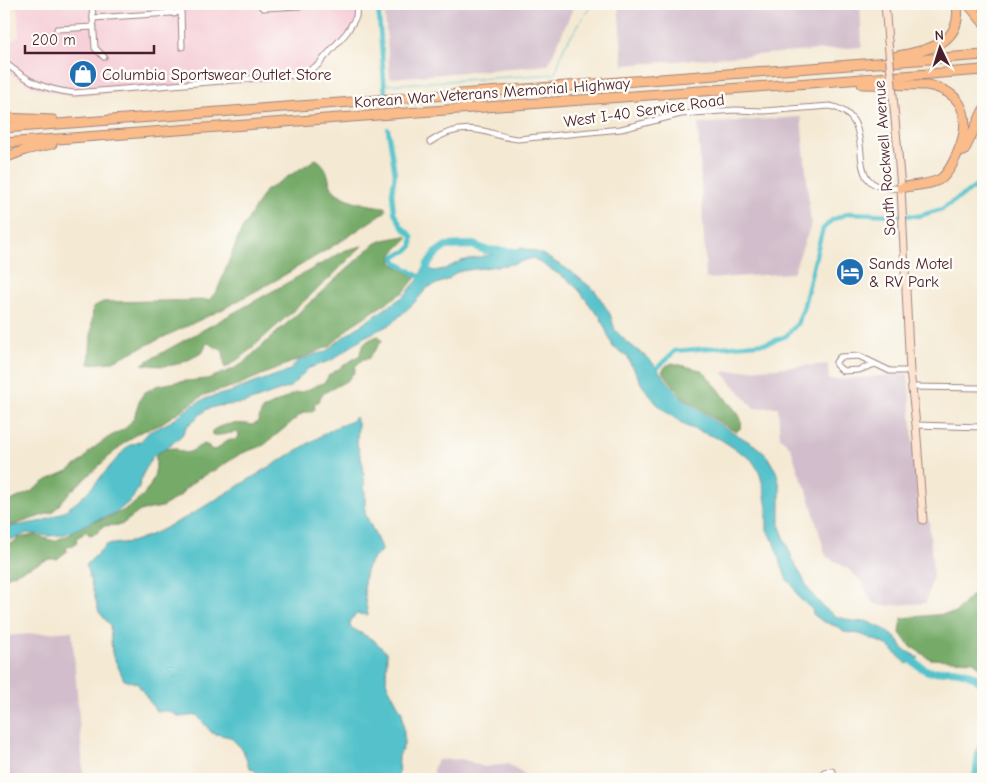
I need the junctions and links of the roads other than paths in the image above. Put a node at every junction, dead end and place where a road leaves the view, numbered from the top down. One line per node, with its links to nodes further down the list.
1 (92, 4): 11 (street)
2 (168, 4): 10 (street)
3 (259, 4): 9 (street)
4 (357, 4): 18 (street)
5 (885, 4): 30 (street, South Rockwell Avenue, bridge)
6 (957, 4): 19 (highway)
7 (968, 4): 12 (highway)
8 (180, 6): 10 (street); 15 (street)
9 (301, 6)
10 (171, 13): 11 (street)
11 (93, 18): 13 (street)
12 (983, 22)
13 (94, 27): 14 (street); 17 (street)
14 (56, 29)
15 (182, 47)
16 (983, 55): 19 (highway, Korean War Veterans Memorial Highway)
17 (104, 57)
18 (4, 62)
19 (867, 64): 24 (highway, Korean War Veterans Memorial Highway)
20 (983, 70): 21 (highway, Korean War Veterans Memorial Highway)
21 (819, 82): 26 (highway, Korean War Veterans Memorial Highway); 30 (highway)
22 (983, 111): 30 (highway)
23 (4, 118): 24 (highway)
24 (92, 122): 25 (highway, Korean War Veterans Memorial Highway)
25 (4, 128)
26 (89, 137): 28 (highway, Korean War Veterans Memorial Highway); 29 (highway)
27 (430, 142): 30 (street, West I-40 Service Road)
28 (4, 143)
29 (4, 158)
30 (901, 188): 32 (street, South Rockwell Avenue)
31 (875, 364): 31 (street); 32 (street)
32 (910, 371): 33 (street, South Rockwell Avenue)
33 (912, 387): 34 (street); 35 (street, South Rockwell Avenue)
34 (983, 388)
35 (916, 425): 36 (street); 37 (street, South Rockwell Avenue)
36 (983, 427)
37 (922, 520)
38 (822, 779): 39 (street)
39 (832, 779)

